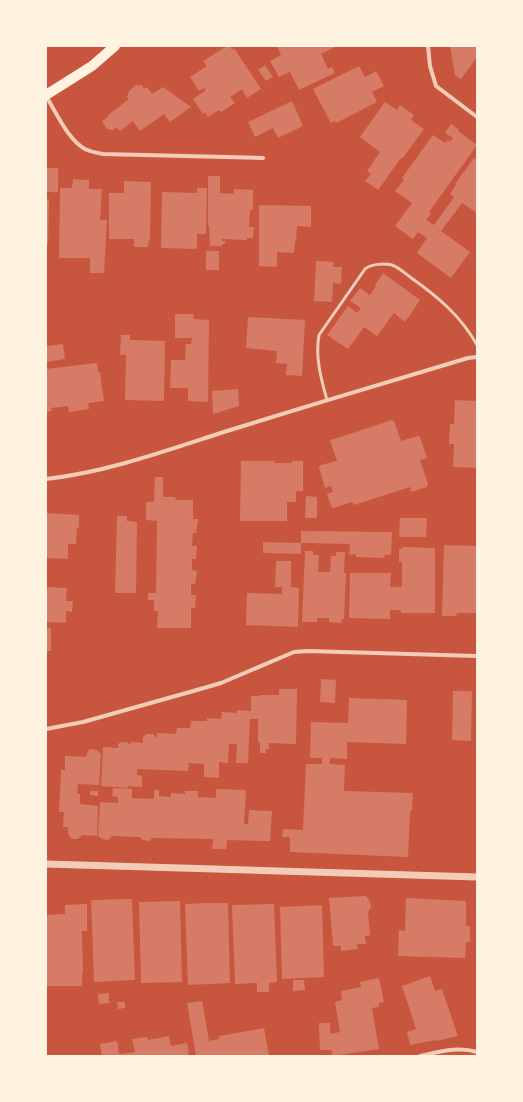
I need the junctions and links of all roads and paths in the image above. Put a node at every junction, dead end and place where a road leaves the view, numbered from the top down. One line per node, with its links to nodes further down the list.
1 (115, 46): 3 (main road)
2 (428, 46): 4 (street)
3 (46, 96): 5 (street)
4 (477, 117)
5 (263, 158)
6 (477, 345): 8 (lane)
7 (477, 357): 8 (street)
8 (327, 400): 9 (street)
9 (46, 479)
10 (477, 656): 11 (street)
11 (46, 730)
12 (46, 864): 13 (street)
13 (477, 877)
14 (477, 1052): 15 (street)
15 (420, 1056)

